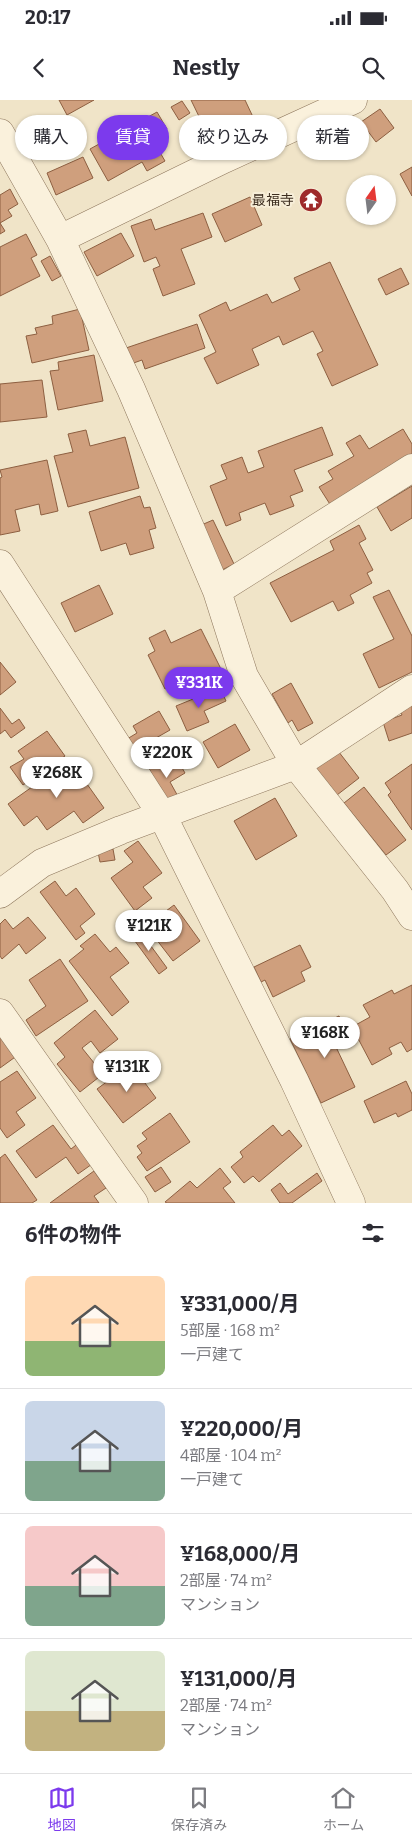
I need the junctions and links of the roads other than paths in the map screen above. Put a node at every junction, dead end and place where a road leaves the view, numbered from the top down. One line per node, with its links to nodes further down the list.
1 (353, 100): 3 (street)
2 (0, 133): 3 (street)
3 (60, 239): 6 (street)
4 (412, 468): 6 (street)
5 (0, 564): 9 (street)
6 (217, 591): 8 (street)
7 (412, 690): 8 (street)
8 (296, 765): 9 (street); 10 (street)
9 (162, 815): 11 (street); 15 (street)
10 (404, 886): 12 (street)
11 (0, 894)
12 (412, 916)
13 (0, 1013): 14 (street)
14 (134, 1203)
15 (351, 1203)

